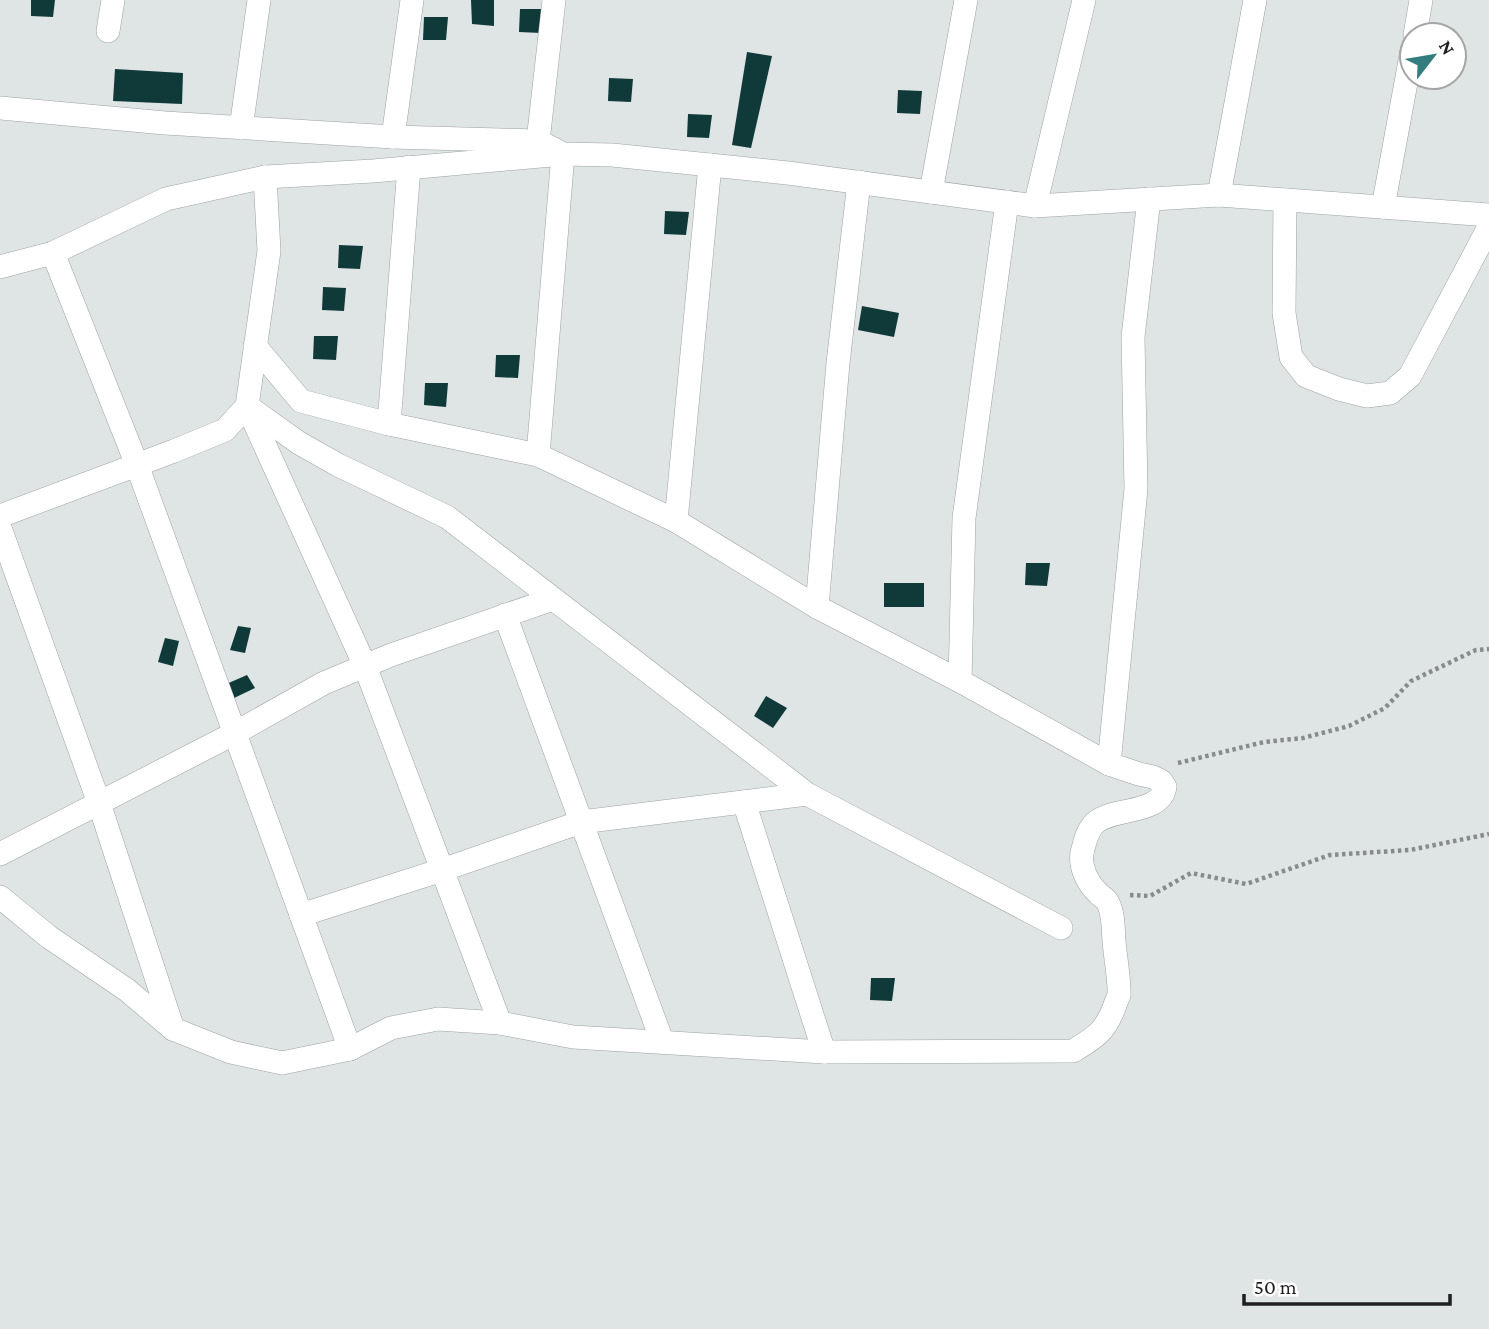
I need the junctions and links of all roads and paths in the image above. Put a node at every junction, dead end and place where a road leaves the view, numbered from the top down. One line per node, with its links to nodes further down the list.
1 (113, 0): 10 (street)
2 (259, 0): 13 (street)
3 (412, 0): 14 (street)
4 (554, 0): 15 (street)
5 (966, 0): 21 (street)
6 (1084, 0): 26 (street)
7 (1255, 0): 22 (street)
8 (1421, 0): 9 (street)
9 (1417, 21)
10 (108, 31)
11 (1404, 91): 27 (street)
12 (0, 108): 13 (street)
13 (241, 128): 14 (street)
14 (393, 137): 15 (street)
15 (538, 141): 16 (street)
16 (563, 154): 17 (street); 18 (street); 35 (street)
17 (710, 165): 20 (street); 38 (street)
18 (409, 167): 19 (street); 34 (street)
19 (265, 177): 30 (street); 32 (street)
20 (859, 183): 21 (street); 41 (street)
21 (931, 192): 25 (street)
22 (1219, 195): 23 (street); 24 (street)
23 (1149, 199): 26 (street); 47 (street)
24 (1285, 200): 27 (street); 29 (street)
25 (1007, 202): 26 (street); 45 (street)
26 (1035, 206)
27 (1383, 207): 28 (street)
28 (1489, 215)
29 (1489, 227)
30 (53, 253): 31 (street); 36 (street)
31 (0, 267)
32 (255, 346): 33 (street); 34 (street)
33 (247, 406): 36 (street); 40 (street); 44 (street)
34 (389, 424): 35 (street)
35 (538, 456): 38 (street)
36 (137, 465): 37 (street); 46 (street)
37 (0, 516)
38 (676, 521): 41 (street)
39 (0, 528): 51 (street)
40 (554, 599): 42 (street); 49 (street)
41 (817, 607): 45 (street)
42 (505, 615): 44 (street); 52 (street)
43 (1489, 649): 48 (path)
44 (365, 666): 46 (street); 55 (street)
45 (960, 681): 47 (street)
46 (235, 733): 51 (street); 58 (street)
47 (1109, 764): 48 (street)
48 (1165, 787): 56 (street)
49 (807, 794): 50 (street); 59 (street)
50 (744, 802): 52 (street); 64 (street)
51 (99, 803): 54 (street); 61 (street)
52 (581, 822): 55 (street); 62 (street)
53 (1489, 834): 56 (path)
54 (0, 854)
55 (442, 870): 58 (street); 60 (street)
56 (1098, 893): 64 (street)
57 (0, 897): 61 (street)
58 (302, 915): 63 (street)
59 (1061, 928)
60 (500, 1023): 62 (street); 63 (street)
61 (173, 1030): 63 (street)
62 (662, 1041): 64 (street)
63 (350, 1049)
64 (824, 1052)

